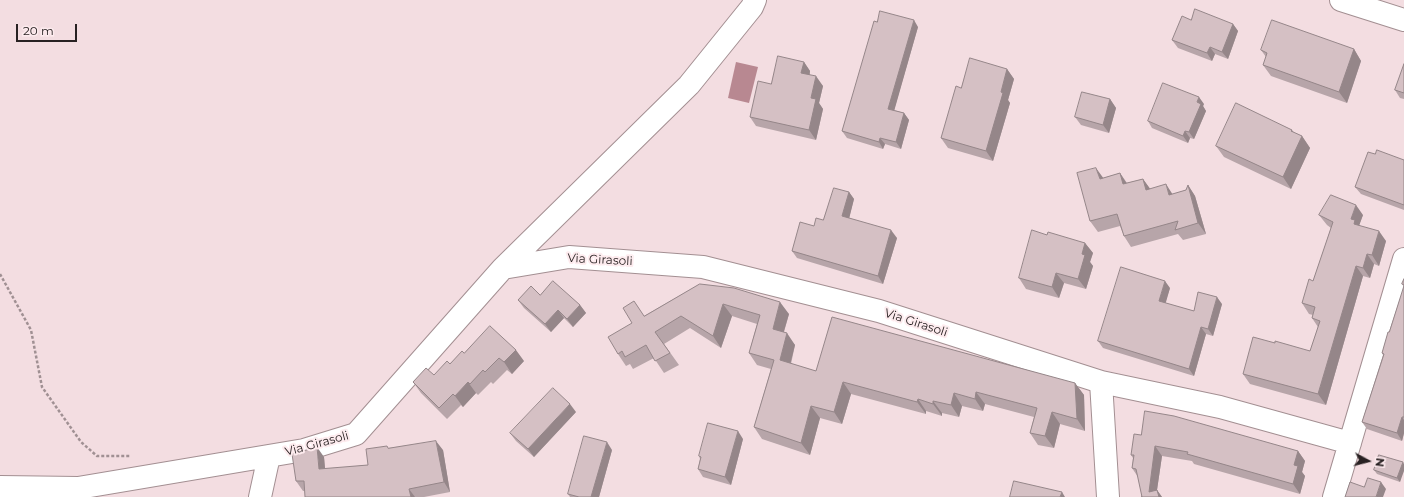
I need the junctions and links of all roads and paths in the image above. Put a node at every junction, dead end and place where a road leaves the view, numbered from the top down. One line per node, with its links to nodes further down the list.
1 (755, 0): 5 (street)
2 (1341, 0): 3 (street)
3 (1404, 20)
4 (1404, 259): 8 (street)
5 (503, 268): 7 (street, Via Girasoli); 10 (street, Via Girasoli)
6 (0, 274): 9 (path)
7 (1101, 382): 8 (street, Via Girasoli); 13 (street)
8 (1350, 443): 14 (street)
9 (136, 456)
10 (268, 456): 11 (street, Via Girasoli); 12 (street)
11 (0, 487)
12 (260, 497)
13 (1108, 497)
14 (1334, 497)

